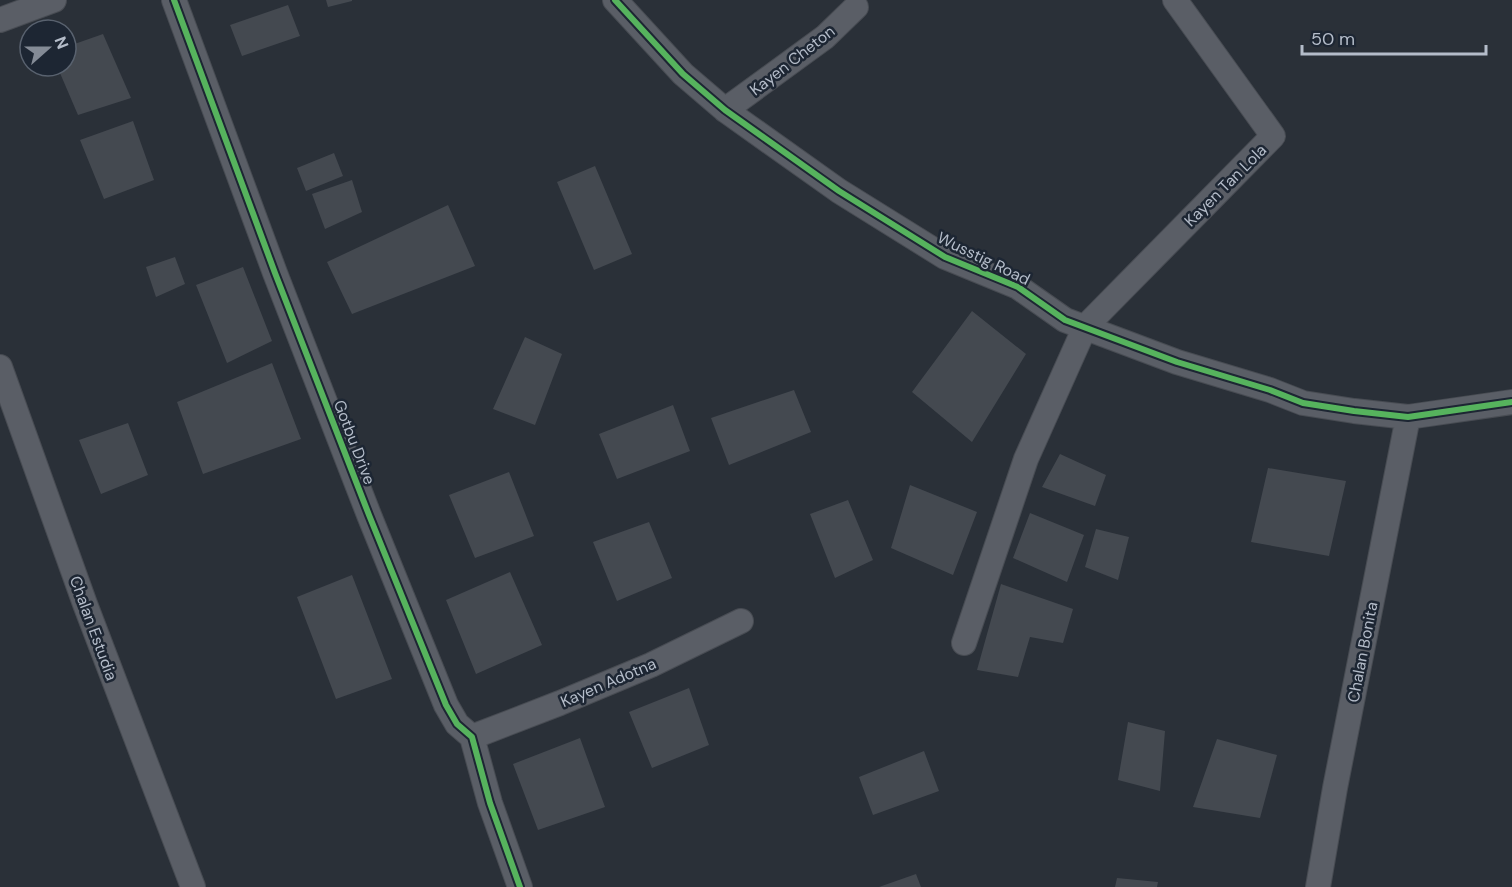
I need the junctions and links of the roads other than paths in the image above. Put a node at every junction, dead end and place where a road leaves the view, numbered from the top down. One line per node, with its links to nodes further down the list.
1 (54, 0): 6 (street)
2 (174, 0): 14 (street, Gotbu Drive)
3 (615, 0): 7 (street, Wusstig Road)
4 (1175, 0): 8 (street, Kayen Tan Lola)
5 (856, 7): 7 (street, Kayen Cheton)
6 (0, 20)
7 (725, 110): 8 (street, Wusstig Road)
8 (1085, 327): 11 (street, Wusstig Road); 13 (street)
9 (0, 368): 15 (street, Chalan Estudia)
10 (1512, 402): 11 (street, Wusstig Road)
11 (1408, 417): 17 (street, Chalan Bonita)
12 (741, 621): 14 (street, Kayen Adotna)
13 (964, 643)
14 (472, 737): 16 (street, Gotbu Drive)
15 (193, 887)
16 (520, 887)
17 (1318, 887)

